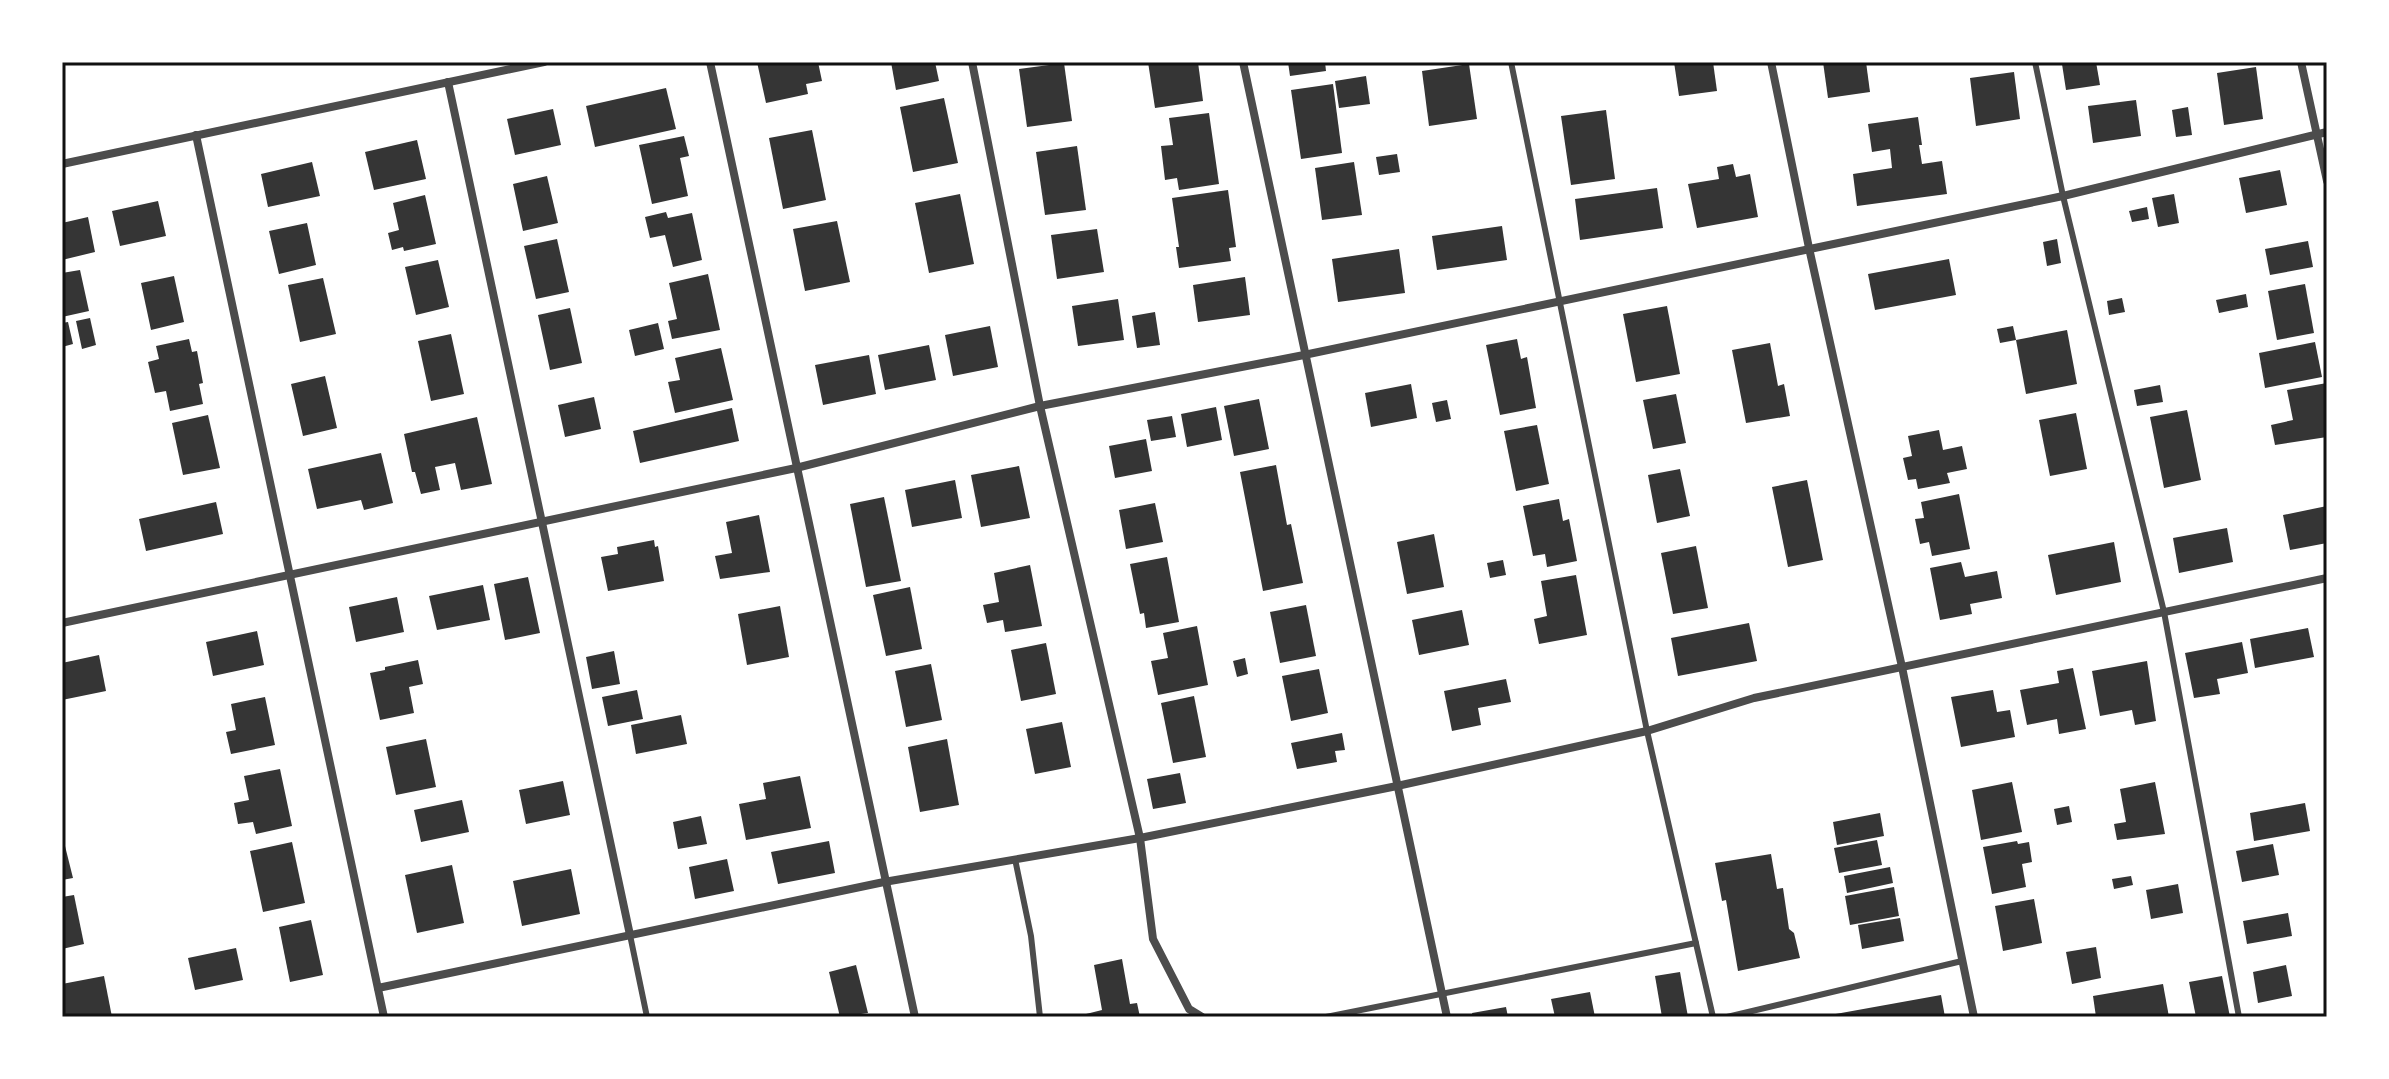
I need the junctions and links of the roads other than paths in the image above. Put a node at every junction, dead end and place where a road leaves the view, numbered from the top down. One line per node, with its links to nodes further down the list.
1 (544, 62): 9 (street)
2 (710, 62): 20 (street)
3 (972, 62): 19 (street)
4 (1243, 62): 18 (street)
5 (1511, 62): 17 (lane)
6 (1771, 62): 16 (street)
7 (2035, 62): 15 (lane)
8 (2301, 62): 12 (street)
9 (448, 82): 11 (street); 21 (street)
10 (2327, 132): 12 (street)
11 (196, 135): 13 (street); 22 (street)
12 (2316, 135): 14 (street); 15 (street)
13 (62, 164)
14 (2327, 181)
15 (2063, 196): 16 (street); 24 (lane)
16 (1809, 248): 17 (street); 26 (street)
17 (1560, 302): 18 (street); 27 (lane)
18 (1304, 355): 19 (street); 28 (street)
19 (1040, 406): 20 (street); 29 (street)
20 (796, 468): 21 (street); 31 (street)
21 (542, 521): 22 (street); 32 (street)
22 (290, 575): 25 (street); 35 (street)
23 (2327, 578): 24 (street)
24 (2164, 612): 26 (street); 47 (lane)
25 (62, 623)
26 (1902, 667): 27 (street); 34 (street)
27 (1647, 731): 28 (street); 33 (lane)
28 (1397, 786): 29 (street); 36 (street)
29 (1140, 838): 30 (street); 41 (street)
30 (1015, 859): 31 (street); 40 (lane)
31 (884, 882): 32 (street); 39 (street)
32 (630, 935): 35 (street); 38 (lane)
33 (1696, 943): 36 (lane); 44 (lane)
34 (1962, 961): 45 (lane); 46 (street)
35 (378, 988): 37 (street)
36 (1442, 993): 42 (lane); 43 (street)
37 (384, 1017)
38 (647, 1017)
39 (915, 1017)
40 (1040, 1017)
41 (1202, 1017)
42 (1326, 1017)
43 (1447, 1017)
44 (1713, 1017)
45 (1727, 1017)
46 (1974, 1017)
47 (2239, 1017)

